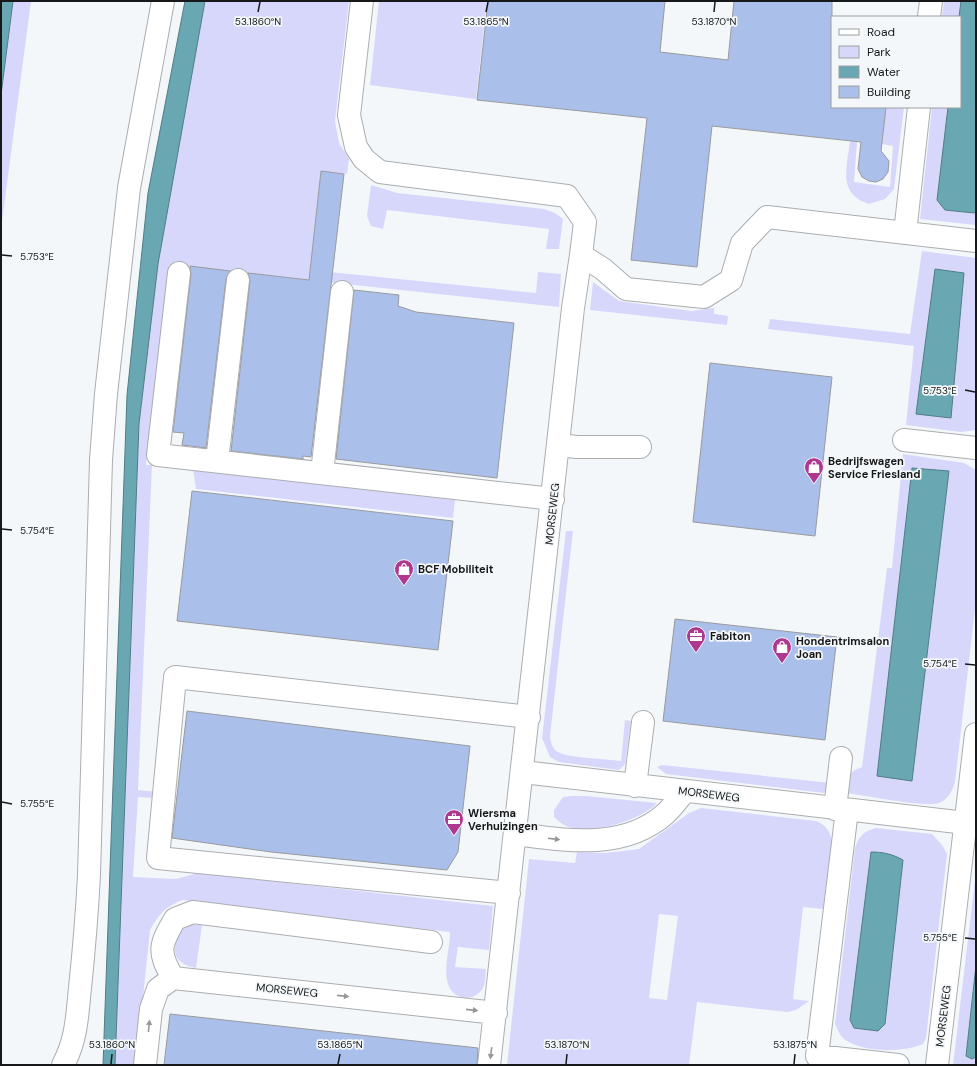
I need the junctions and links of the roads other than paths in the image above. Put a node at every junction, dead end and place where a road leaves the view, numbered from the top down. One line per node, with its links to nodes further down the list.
1 (163, 1): 33 (street)
2 (362, 1): 8 (street, MORSEWEG)
3 (931, 1): 4 (street)
4 (929, 16)
5 (919, 108): 6 (street)
6 (905, 233): 7 (street); 8 (street)
7 (976, 241)
8 (581, 256): 13 (street, MORSEWEG)
9 (179, 273): 16 (street)
10 (238, 280): 16 (street)
11 (342, 292): 17 (street)
12 (904, 440): 15 (street)
13 (559, 445): 14 (street); 18 (street, MORSEWEG)
14 (640, 447)
15 (976, 448)
16 (217, 462): 17 (street)
17 (322, 473): 18 (street)
18 (553, 499): 19 (street, MORSEWEG)
19 (529, 717): 23 (street, MORSEWEG); 29 (street)
20 (643, 722): 24 (street)
21 (976, 734): 27 (street, MORSEWEG)
22 (841, 758): 26 (street)
23 (523, 772): 24 (street, MORSEWEG); 28 (street, MORSEWEG)
24 (635, 786): 25 (street, MORSEWEG)
25 (685, 791): 26 (street, MORSEWEG); 28 (street, one-way to 25)
26 (841, 809): 27 (street, MORSEWEG); 36 (street)
27 (966, 823): 37 (street, MORSEWEG)
28 (516, 834): 29 (street, MORSEWEG)
29 (509, 893): 32 (street, MORSEWEG)
30 (431, 942): 31 (street)
31 (173, 978): 32 (street, MORSEWEG, one-way to 32); 34 (street, one-way to 31)
32 (496, 1013): 35 (street, MORSEWEG, one-way to 35)
33 (63, 1065)
34 (145, 1065)
35 (489, 1065)
36 (898, 1065)
37 (937, 1065)

